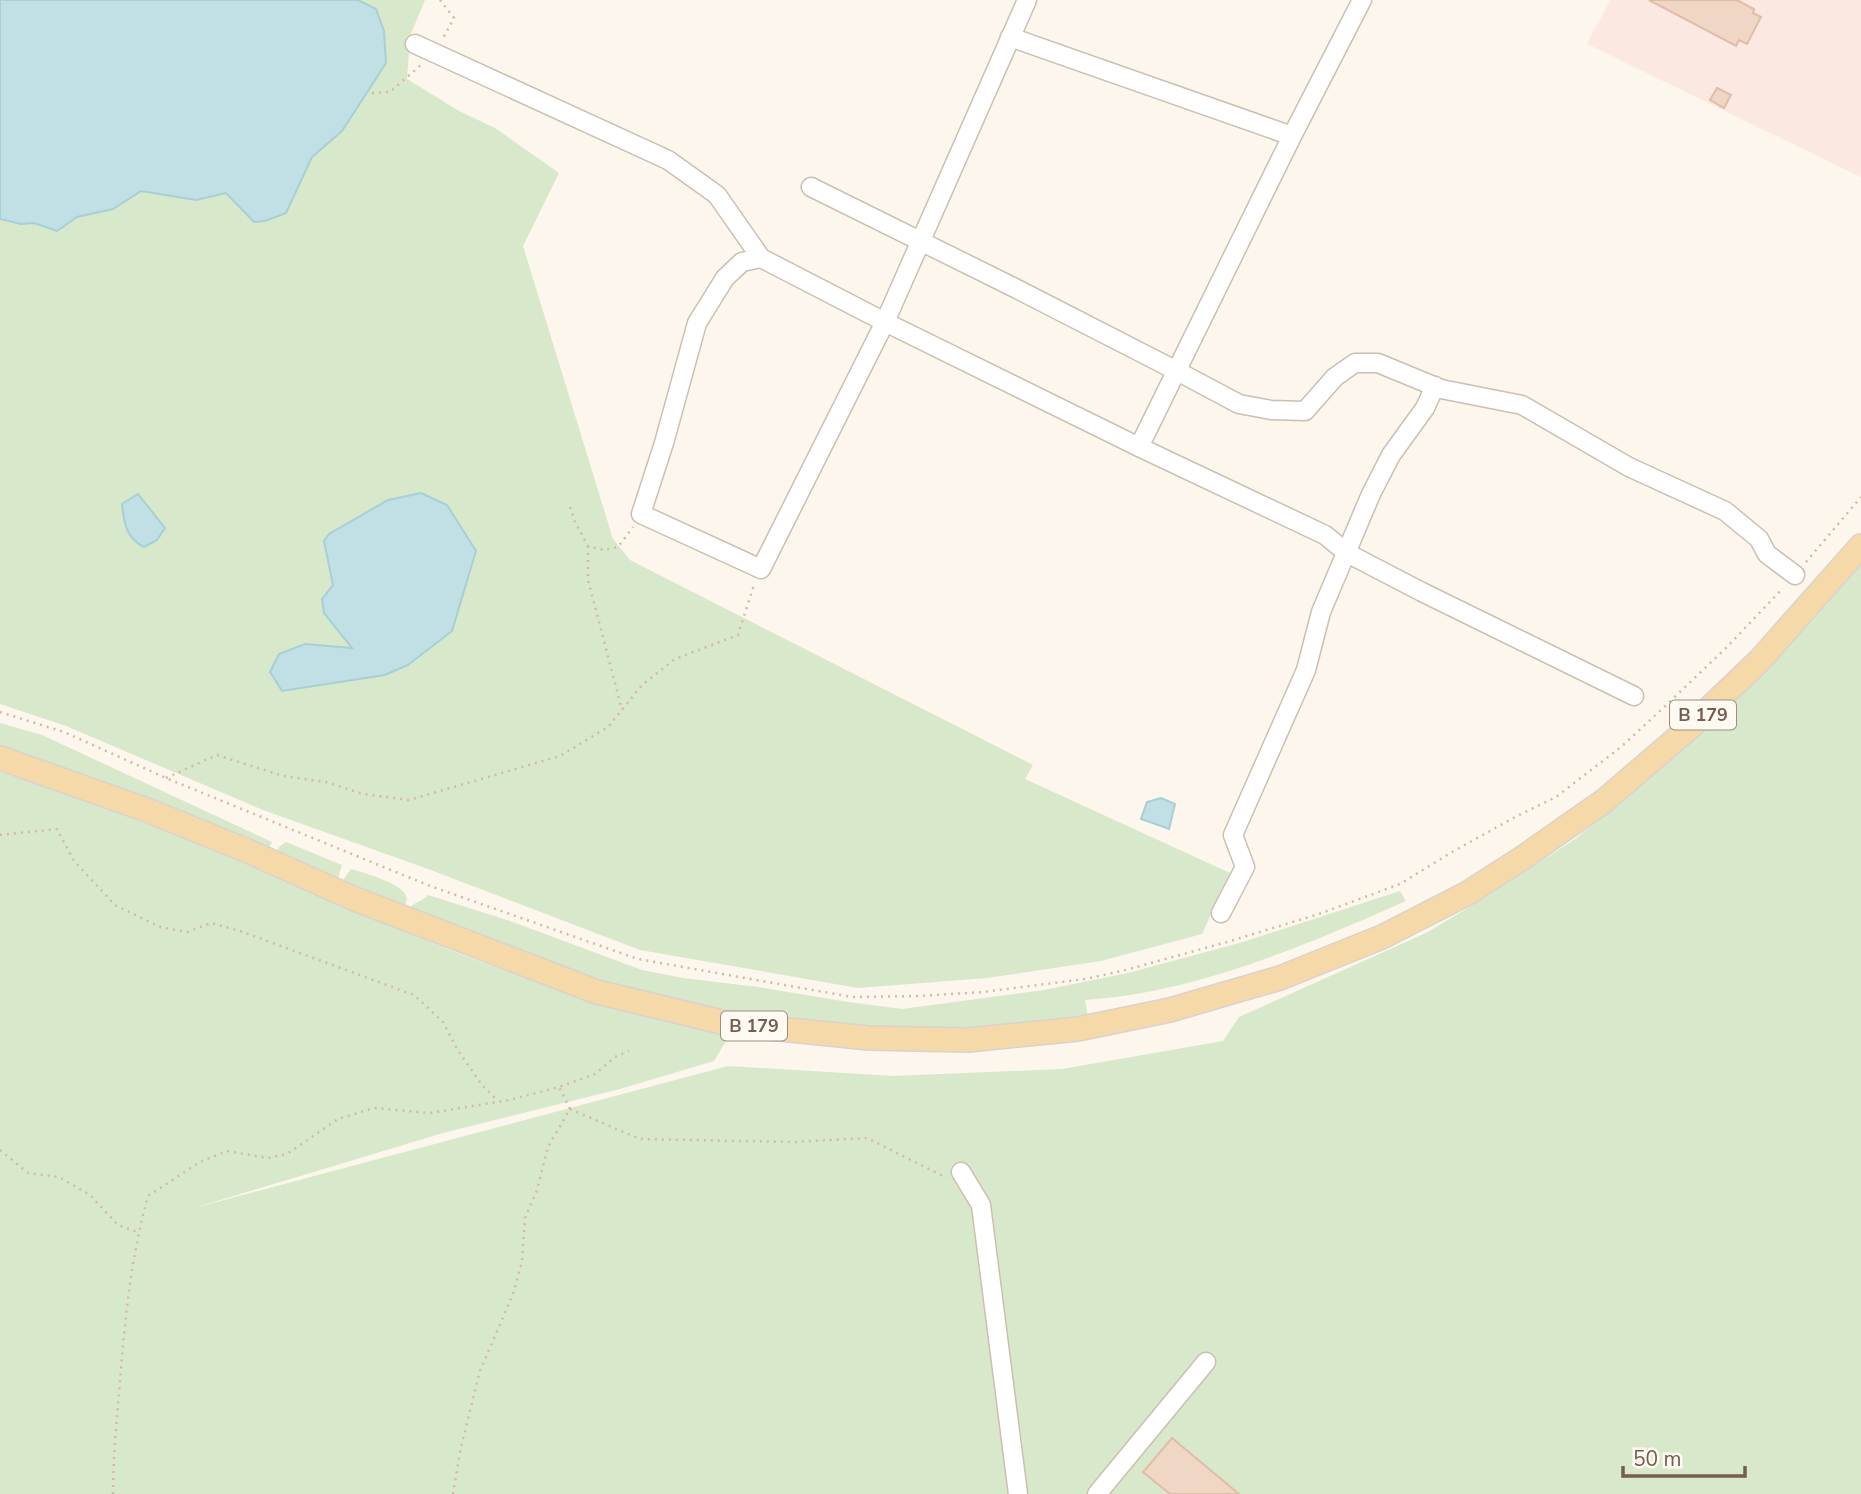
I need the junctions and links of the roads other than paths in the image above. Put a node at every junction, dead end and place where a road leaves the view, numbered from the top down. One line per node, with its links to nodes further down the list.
1 (1027, 0): 3 (lane)
2 (1362, 0): 5 (lane)
3 (1010, 37): 5 (lane); 7 (lane)
4 (415, 44): 8 (lane)
5 (1292, 135): 10 (lane)
6 (811, 187): 7 (lane)
7 (920, 242): 9 (lane); 10 (lane)
8 (761, 258): 9 (lane); 9 (lane)
9 (885, 322): 12 (lane)
10 (1177, 371): 11 (lane); 12 (lane)
11 (1435, 386): 14 (lane); 15 (lane)
12 (1139, 447): 14 (lane)
13 (1861, 546): 17 (main road, B 179)
14 (1347, 553): 16 (lane); 18 (lane)
15 (1795, 575)
16 (1634, 696)
17 (0, 758)
18 (1221, 913)
19 (962, 1175): 22 (lane)
20 (1206, 1362): 21 (lane)
21 (1107, 1490)
22 (1018, 1494)

